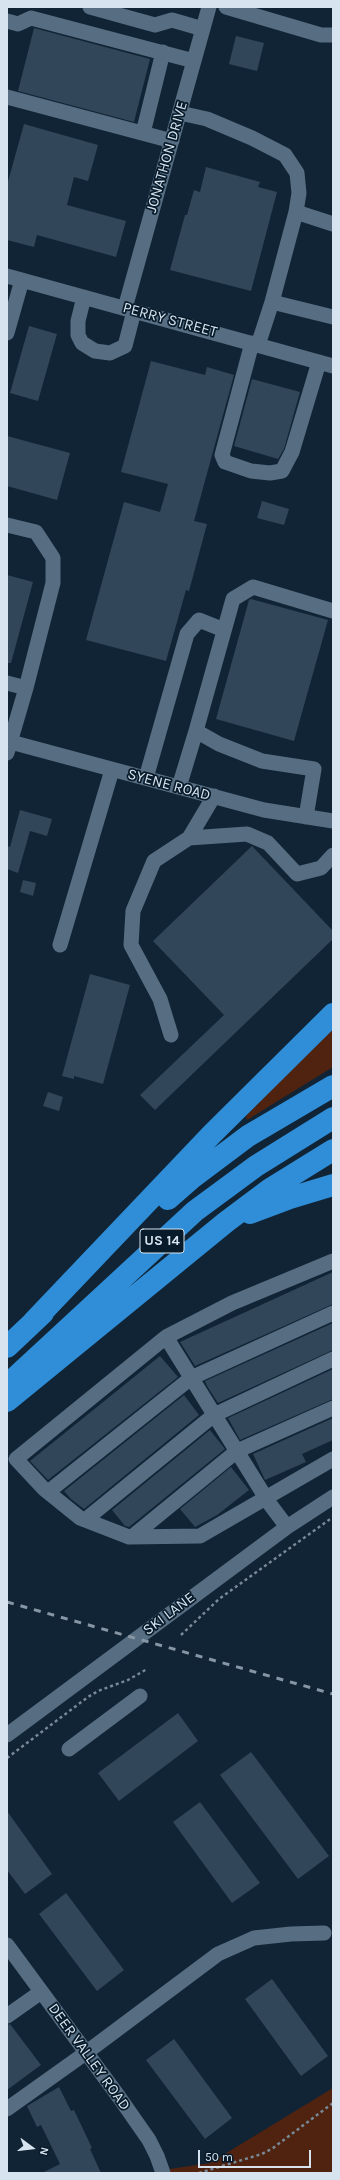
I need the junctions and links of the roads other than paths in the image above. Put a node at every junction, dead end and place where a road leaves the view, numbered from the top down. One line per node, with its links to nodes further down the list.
1 (90, 7): 5 (street)
2 (209, 7): 5 (street, JONATHON DRIVE)
3 (226, 7): 6 (street)
4 (7, 21): 7 (street)
5 (203, 29): 8 (street, JONATHON DRIVE)
6 (333, 35)
7 (164, 52): 8 (street); 11 (street)
8 (194, 60): 10 (street, JONATHON DRIVE)
9 (7, 97): 11 (street)
10 (180, 113): 12 (street, JONATHON DRIVE); 13 (street)
11 (142, 134): 12 (street)
12 (172, 141): 19 (street, JONATHON DRIVE)
13 (296, 212): 14 (street); 18 (street)
14 (333, 224)
15 (7, 276): 16 (street, PERRY STREET)
16 (22, 280): 17 (street, PERRY STREET); 21 (street)
17 (84, 297): 19 (street, PERRY STREET); 19 (street)
18 (272, 302): 20 (street); 22 (street)
19 (130, 309): 22 (street, PERRY STREET)
20 (333, 317)
21 (7, 333)
22 (255, 344): 23 (street, PERRY STREET); 23 (street)
23 (326, 364)
24 (7, 525): 28 (street)
25 (333, 611): 26 (street)
26 (224, 630): 29 (street); 32 (street)
27 (7, 684): 28 (street)
28 (26, 688): 30 (street)
29 (196, 731): 33 (street); 35 (street)
30 (8, 746): 31 (street, SYENE ROAD)
31 (112, 770): 32 (street, SYENE ROAD); 39 (street)
32 (146, 778): 33 (street, SYENE ROAD)
33 (179, 787): 34 (street, SYENE ROAD)
34 (214, 796): 35 (street, SYENE ROAD); 37 (street)
35 (306, 817): 36 (street, SYENE ROAD)
36 (333, 821)
37 (189, 838): 38 (street); 41 (street)
38 (333, 855)
39 (60, 945)
40 (333, 1014): 49 (highway)
41 (171, 1035)
42 (333, 1086): 49 (highway, US 14)
43 (333, 1118): 54 (highway, US 14)
44 (333, 1150): 46 (highway, US 14)
45 (333, 1185): 46 (highway)
46 (226, 1222): 55 (highway, US 14)
47 (333, 1261): 50 (street)
48 (333, 1313): 53 (street)
49 (33, 1322): 51 (highway, US 14)
50 (166, 1337): 53 (street); 60 (street)
51 (7, 1347)
52 (333, 1359): 57 (street)
53 (191, 1378): 57 (street); 60 (street)
54 (7, 1385)
55 (7, 1401)
56 (333, 1408): 58 (street)
57 (214, 1415): 58 (street); 63 (street)
58 (237, 1451): 61 (street); 65 (street)
59 (333, 1459): 61 (street)
60 (48, 1492): 63 (street)
61 (265, 1496): 64 (street); 65 (street)
62 (333, 1497): 64 (street, SKI LANE)
63 (85, 1520): 65 (street)
64 (287, 1526): 67 (street, SKI LANE)
65 (133, 1536)
66 (140, 1696): 68 (street)
67 (7, 1735)
68 (69, 1749)
69 (324, 1933): 73 (street)
70 (7, 1945): 71 (street, DEER VALLEY ROAD)
71 (41, 1992): 72 (street); 73 (street, DEER VALLEY ROAD)
72 (7, 2016)
73 (87, 2052): 74 (street); 75 (street, DEER VALLEY ROAD)
74 (7, 2109)
75 (164, 2173)

